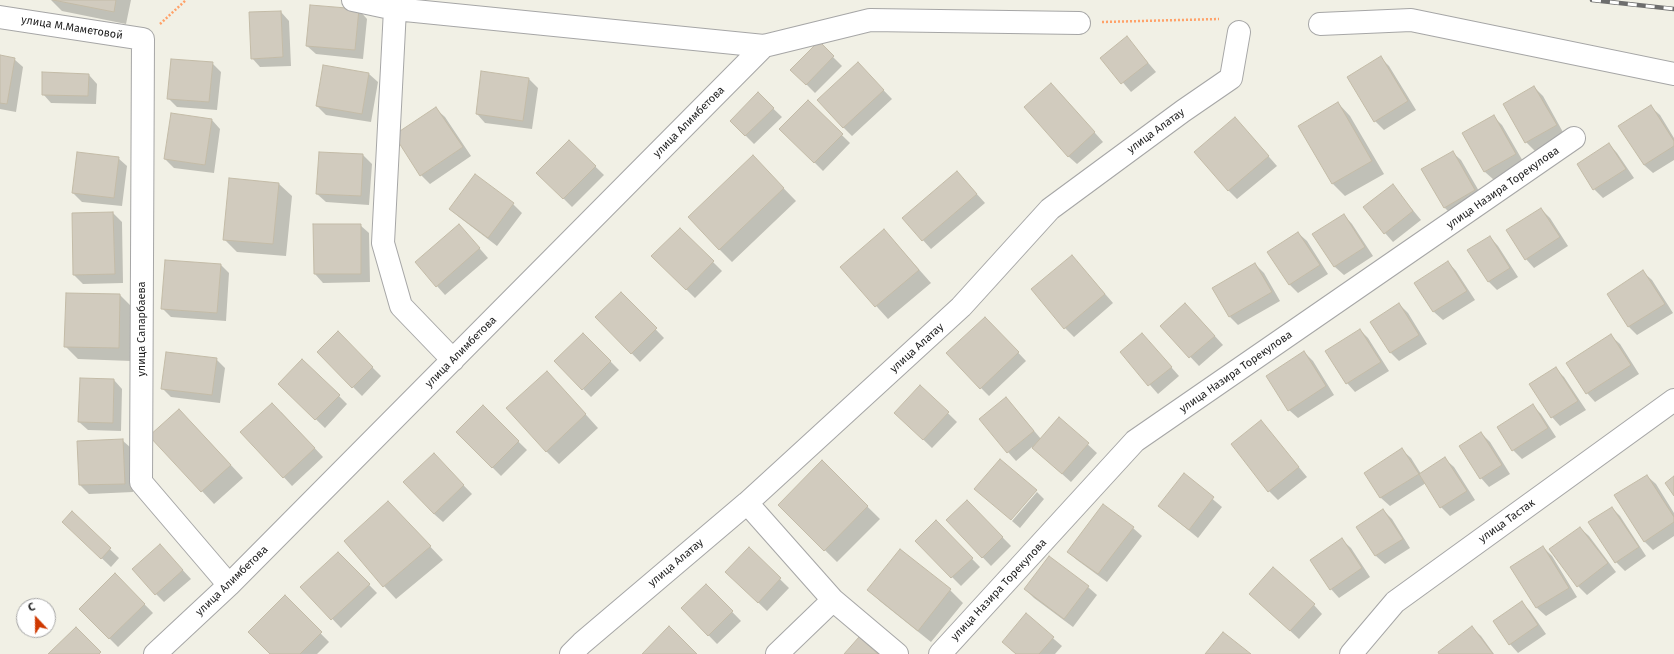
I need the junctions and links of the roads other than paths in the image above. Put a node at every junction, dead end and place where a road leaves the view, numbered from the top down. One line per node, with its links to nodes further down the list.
1 (354, 0): 2 (street)
2 (395, 8): 8 (street); 11 (street)
3 (0, 17): 7 (street, улица М.Маметовой)
4 (1079, 23): 8 (street)
5 (1320, 24): 9 (street)
6 (1239, 32): 13 (street, улица Алатау)
7 (143, 40): 14 (street, улица Сапарбаева)
8 (764, 46): 11 (street, улица Алимбетова)
9 (1674, 74)
10 (1574, 138): 16 (street, улица Назира Торекулова)
11 (453, 360): 14 (street, улица Алимбетова)
12 (1674, 400): 21 (street, улица Тастак)
13 (746, 503): 15 (street); 18 (street, улица Алатау)
14 (229, 585): 17 (street, улица Алимбетова)
15 (833, 600): 19 (street); 20 (street)
16 (946, 652)
17 (155, 654)
18 (571, 654)
19 (778, 654)
20 (897, 654)
21 (1351, 654)

